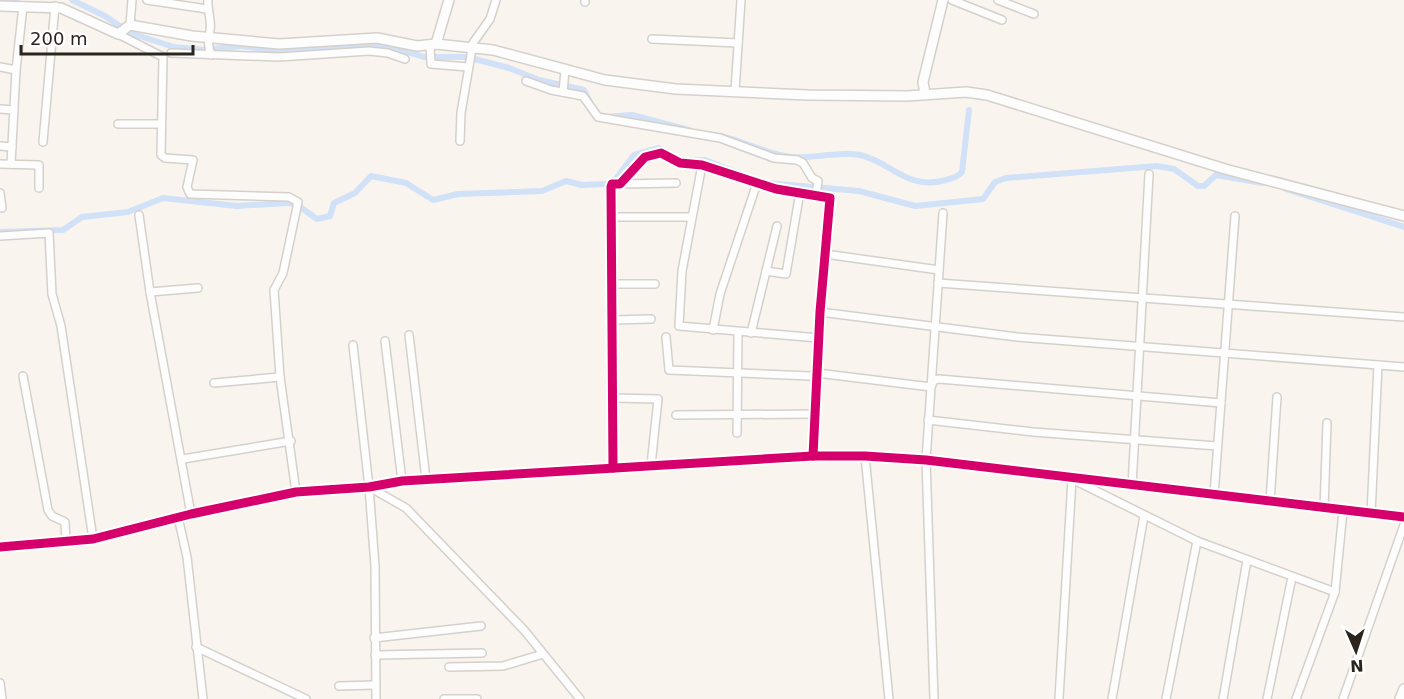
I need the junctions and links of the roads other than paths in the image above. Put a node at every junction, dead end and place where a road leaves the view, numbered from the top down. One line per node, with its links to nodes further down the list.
1 (132, 0): 16 (street)
2 (147, 0): 13 (street)
3 (208, 0): 13 (street)
4 (449, 0): 20 (main road)
5 (496, 0): 22 (street)
6 (741, 0): 19 (street)
7 (943, 0): 33 (main road)
8 (952, 0): 15 (street)
9 (998, 0): 14 (street)
10 (0, 6): 11 (main road)
11 (23, 6): 12 (main road); 28 (street)
12 (55, 6): 16 (main road); 39 (street)
13 (207, 9): 18 (street)
14 (1034, 14)
15 (1002, 20)
16 (124, 29): 18 (main road); 37 (street)
17 (652, 39): 19 (street)
18 (207, 41): 21 (main road); 24 (street)
19 (738, 44): 31 (street)
20 (432, 47): 21 (main road); 22 (main road); 26 (street)
21 (279, 50): 24 (street); 25 (street)
22 (472, 52): 26 (street); 29 (main road)
23 (171, 53): 24 (street)
24 (211, 54)
25 (405, 59)
26 (469, 66): 38 (street)
27 (0, 67): 28 (street)
28 (16, 70): 35 (street)
29 (564, 75): 31 (main road); 32 (street)
30 (526, 81): 32 (street)
31 (735, 91): 33 (main road)
32 (563, 92): 52 (street)
33 (925, 94): 57 (main road)
34 (0, 109): 35 (street)
35 (14, 110): 41 (street)
36 (118, 124): 37 (street)
37 (160, 124): 92 (street)
38 (460, 141)
39 (43, 142)
40 (0, 146): 41 (street)
41 (12, 147): 43 (street)
42 (0, 164): 43 (street)
43 (11, 164): 49 (street)
44 (702, 165): 47 (street); 48 (street); 59 (street)
45 (1149, 174): 70 (street)
46 (676, 183): 48 (street)
47 (757, 183): 51 (street); 77 (street)
48 (621, 184): 58 (street)
49 (39, 188)
50 (0, 192): 53 (street)
51 (800, 192): 52 (street); 64 (street)
52 (816, 195): 62 (street)
53 (2, 208)
54 (943, 213): 63 (street)
55 (139, 216): 69 (street)
56 (1235, 216): 71 (street)
57 (1404, 216)
58 (612, 217): 59 (street); 66 (street)
59 (691, 217): 77 (street)
60 (777, 226): 64 (street)
61 (0, 237): 130 (street)
62 (825, 254): 63 (street); 72 (street)
63 (939, 270): 65 (street)
64 (766, 271): 79 (street)
65 (938, 283): 70 (street); 76 (street)
66 (612, 284): 67 (street); 75 (street)
67 (655, 284)
68 (198, 288): 69 (street)
69 (150, 292): 110 (street)
70 (1142, 298): 71 (street); 85 (street)
71 (1227, 303): 73 (street); 86 (street)
72 (820, 312): 76 (street); 82 (street)
73 (1404, 317)
74 (651, 319): 75 (street)
75 (612, 320): 95 (street)
76 (935, 328): 85 (street); 94 (street)
77 (713, 330): 78 (street)
78 (738, 332): 79 (street); 89 (street)
79 (752, 333): 82 (street)
80 (409, 335): 114 (street)
81 (666, 337): 89 (street)
82 (819, 338): 90 (street)
83 (385, 341): 116 (street)
84 (353, 345): 118 (street)
85 (1139, 346): 86 (street); 96 (street)
86 (1223, 353): 87 (street); 98 (street)
87 (1378, 365): 88 (street); 125 (street)
88 (1404, 367)
89 (738, 373): 90 (street); 99 (street)
90 (817, 373): 94 (street); 100 (street)
91 (23, 376): 132 (street)
92 (280, 377): 93 (street); 106 (street)
93 (214, 383)
94 (931, 387): 96 (street); 102 (street)
95 (613, 398): 112 (street); 113 (street)
96 (1137, 398): 98 (street); 105 (street)
97 (1277, 398): 121 (street)
98 (1221, 403): 107 (street)
99 (738, 414): 100 (street); 101 (street); 104 (street)
100 (815, 414): 108 (street)
101 (676, 415)
102 (928, 420): 105 (street); 111 (street)
103 (1327, 423): 122 (street)
104 (737, 433)
105 (1134, 440): 107 (street); 117 (street)
106 (291, 441): 110 (street); 119 (street)
107 (1217, 446): 120 (street)
108 (813, 456): 109 (main road); 112 (main road)
109 (865, 456): 111 (main road); 155 (street)
110 (183, 459): 124 (street)
111 (926, 460): 115 (main road); 156 (street)
112 (651, 465): 113 (main road)
113 (613, 468): 114 (main road)
114 (426, 479): 116 (main road)
115 (1072, 479): 117 (main road); 126 (street); 157 (street)
116 (402, 481): 118 (main road)
117 (1132, 486): 120 (main road)
118 (369, 487): 119 (main road); 138 (street); 141 (street)
119 (296, 492): 124 (main road)
120 (1214, 495): 121 (main road)
121 (1270, 502): 122 (main road)
122 (1324, 509): 123 (main road)
123 (1343, 511): 125 (main road); 136 (street)
124 (191, 514): 127 (main road)
125 (1371, 514): 128 (main road)
126 (1144, 516): 131 (street); 158 (street)
127 (178, 517): 130 (main road); 139 (street)
128 (1404, 517)
129 (1404, 525): 163 (street)
130 (93, 539): 132 (main road)
131 (1197, 541): 134 (street); 159 (street)
132 (66, 542): 133 (main road)
133 (0, 547)
134 (1247, 560): 135 (street); 160 (street)
135 (1292, 577): 136 (street); 161 (street)
136 (1335, 592): 162 (street)
137 (481, 626): 138 (street)
138 (375, 638): 142 (street)
139 (196, 647): 149 (street); 150 (street)
140 (482, 653): 142 (street)
141 (543, 654): 143 (street); 154 (street)
142 (375, 656): 145 (street)
143 (449, 667)
144 (0, 683): 148 (street)
145 (375, 685): 146 (street); 151 (street)
146 (339, 686)
147 (1404, 689): 164 (main road)
148 (2, 699)
149 (203, 699)
150 (306, 699)
151 (376, 699)
152 (444, 699): 153 (street)
153 (477, 699)
154 (580, 699)
155 (889, 699)
156 (934, 699)
157 (1059, 699)
158 (1112, 699)
159 (1166, 699)
160 (1223, 699)
161 (1267, 699)
162 (1296, 699)
163 (1343, 699)
164 (1400, 699)

